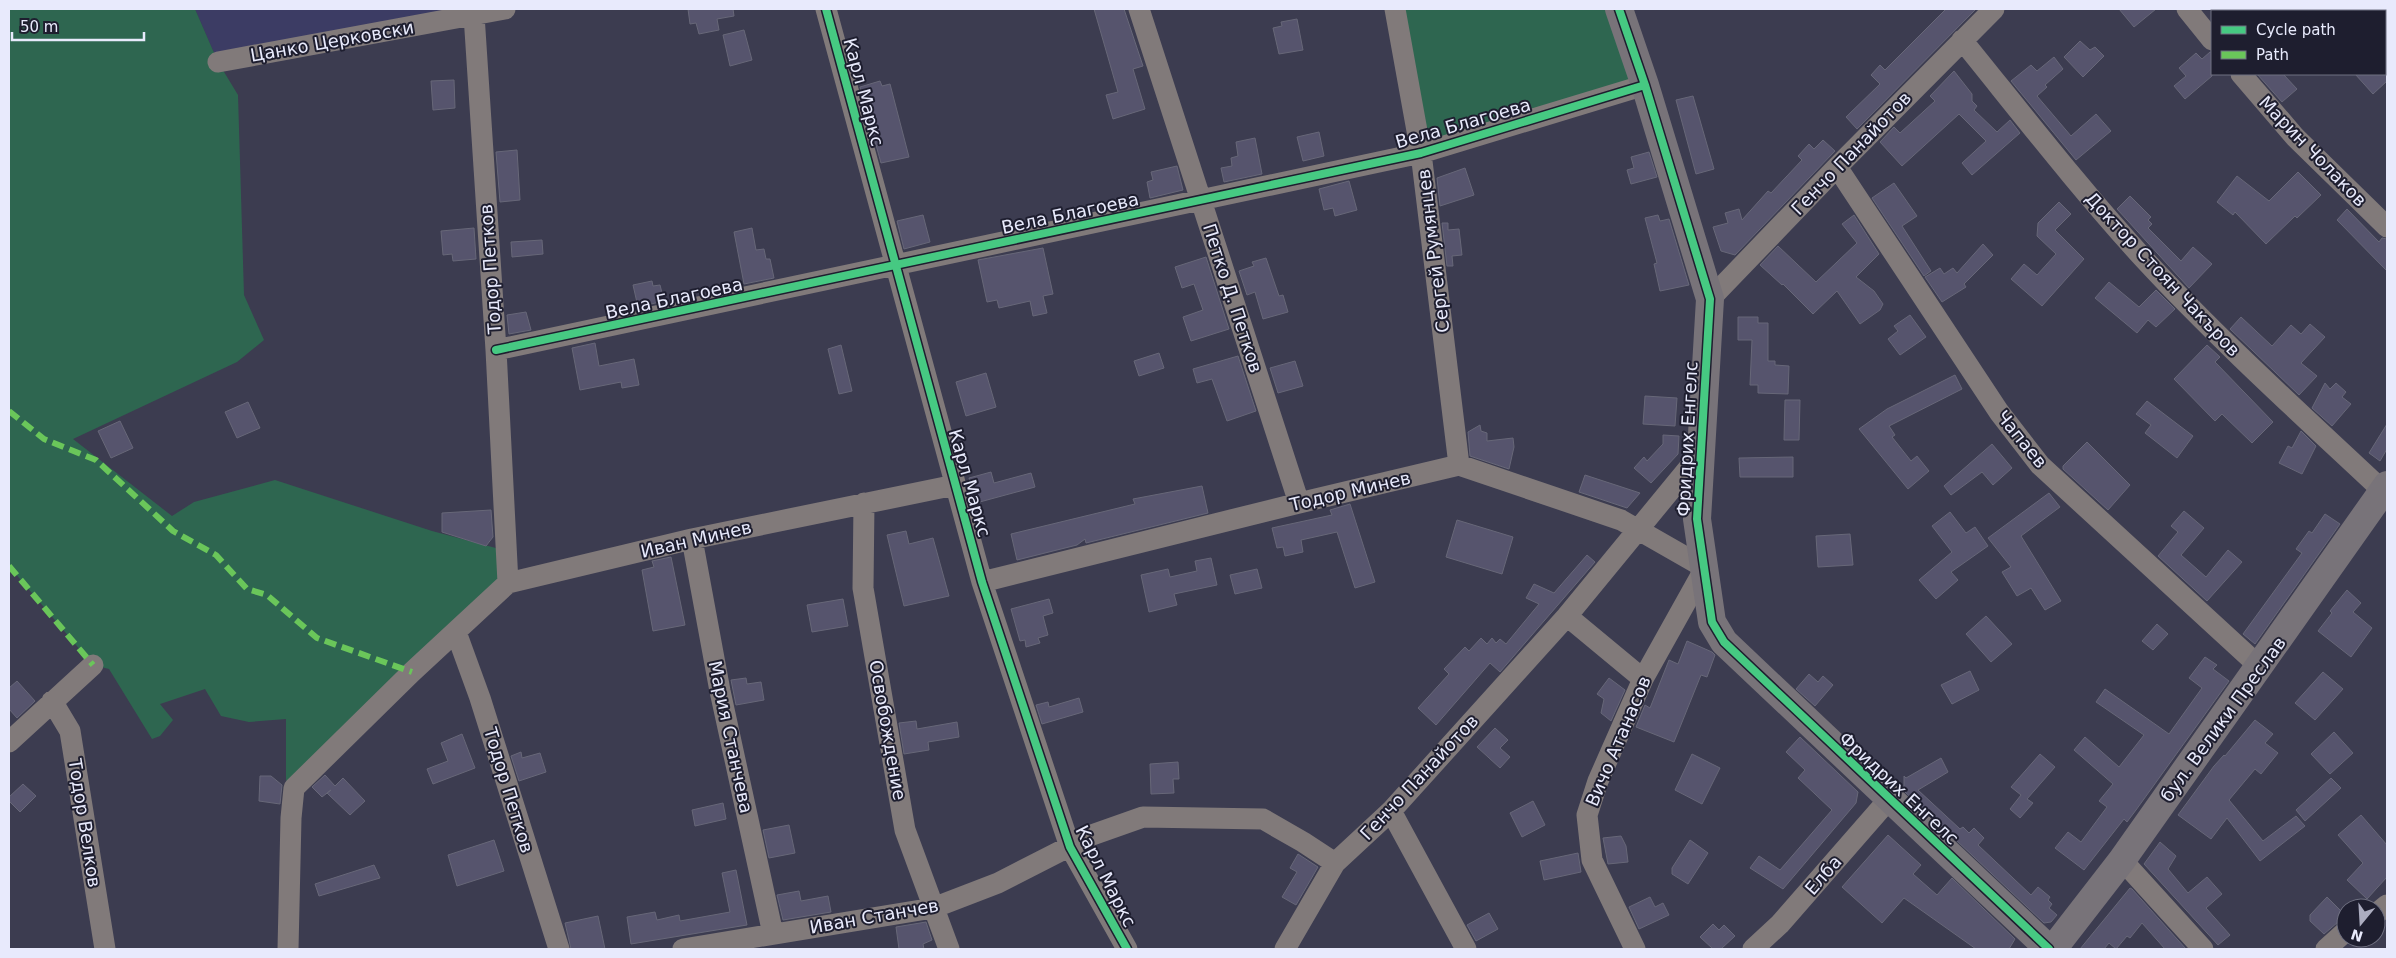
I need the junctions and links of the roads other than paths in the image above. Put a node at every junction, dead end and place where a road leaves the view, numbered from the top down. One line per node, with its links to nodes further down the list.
1 (505, 9): 9 (street, Цанко Церковски)
2 (826, 9): 20 (street, Карл Маркс)
3 (1139, 9): 18 (street, Петко Д. Петков)
4 (1395, 9): 16 (street, Сергей Румянцев)
5 (1619, 9): 12 (street, Фридрих Енгелс)
6 (1635, 9): 12 (street)
7 (2187, 9): 10 (street)
8 (1991, 10): 11 (street, Генчо Панайотов)
9 (474, 15): 13 (street, Цанко Церковски); 22 (street, Тодор Петков)
10 (2211, 39)
11 (1962, 40): 17 (street, Генчо Панайотов); 26 (street, Доктор Стоян Чакъров)
12 (1631, 42): 15 (street, Фридрих Енгелс)
13 (218, 62)
14 (2242, 75): 19 (street, Марин Чолаков)
15 (1645, 85): 16 (street, Вела Благоева); 21 (street, Фридрих Енгелс)
16 (1421, 153): 18 (street, Вела Благоева); 24 (street, Сергей Румянцев)
17 (1836, 166): 21 (street, Генчо Панайотов); 37 (street, Чапаев)
18 (1202, 200): 20 (street, Вела Благоева); 28 (street, Петко Д. Петков)
19 (2387, 227)
20 (895, 267): 22 (street, Вела Благоева); 25 (street, Карл Маркс)
21 (1710, 299): 23 (street, Фридрих Енгелс)
22 (496, 350): 33 (street, Тодор Петков)
23 (1701, 453): 29 (street, Генчо Панайотов); 31 (street, Фридрих Енгелс)
24 (1459, 465): 28 (street, Тодор Минев); 29 (street)
25 (955, 485): 27 (street, Иван Минев); 32 (street, Карл Маркс)
26 (2385, 488): 37 (street, бул. Велики Преслав)
27 (864, 503): 30 (street, Иван Минев); 46 (street, Освобождение)
28 (1299, 503): 32 (street, Тодор Минев)
29 (1639, 528): 31 (street); 34 (street, Генчо Панайотов)
30 (692, 539): 33 (street, Иван Минев); 47 (street, Мария Станчева)
31 (1705, 568): 38 (street, Вичо Атанасов); 41 (street, Фридрих Енгелс)
32 (982, 582): 43 (street, Карл Маркс)
33 (508, 583): 35 (street, Иван Минев)
34 (1567, 616): 38 (street); 42 (street, Генчо Панайотов)
35 (456, 632): 50 (street, Иван Минев); 51 (street, Тодор Петков)
36 (92, 665): 39 (street)
37 (2260, 667): 44 (street, бул. Велики Преслав)
38 (1643, 679): 57 (street, Вичо Атанасов)
39 (52, 702): 40 (street); 49 (street, Тодор Велков)
40 (9, 742)
41 (1890, 798): 58 (street, Елба); 59 (street, Фридрих Енгелс)
42 (1391, 811): 45 (street, Генчо Панайотов); 56 (street)
43 (1070, 847): 45 (street, Иван Станчев); 46 (street, Иван Станчев); 54 (street, Карл Маркс)
44 (2122, 860): 60 (street, бул. Велики Преслав); 61 (street)
45 (1336, 864): 55 (street, Генчо Панайотов)
46 (933, 908): 47 (street, Иван Станчев); 53 (street, Освобождение)
47 (772, 934): 52 (street, Иван Станчев)
48 (2336, 940): 62 (street)
49 (105, 949)
50 (288, 949)
51 (559, 949)
52 (683, 949)
53 (949, 949)
54 (1127, 949)
55 (1285, 949)
56 (1466, 949)
57 (1635, 949)
58 (1754, 949)
59 (2049, 949)
60 (2053, 949)
61 (2203, 949)
62 (2326, 949)

